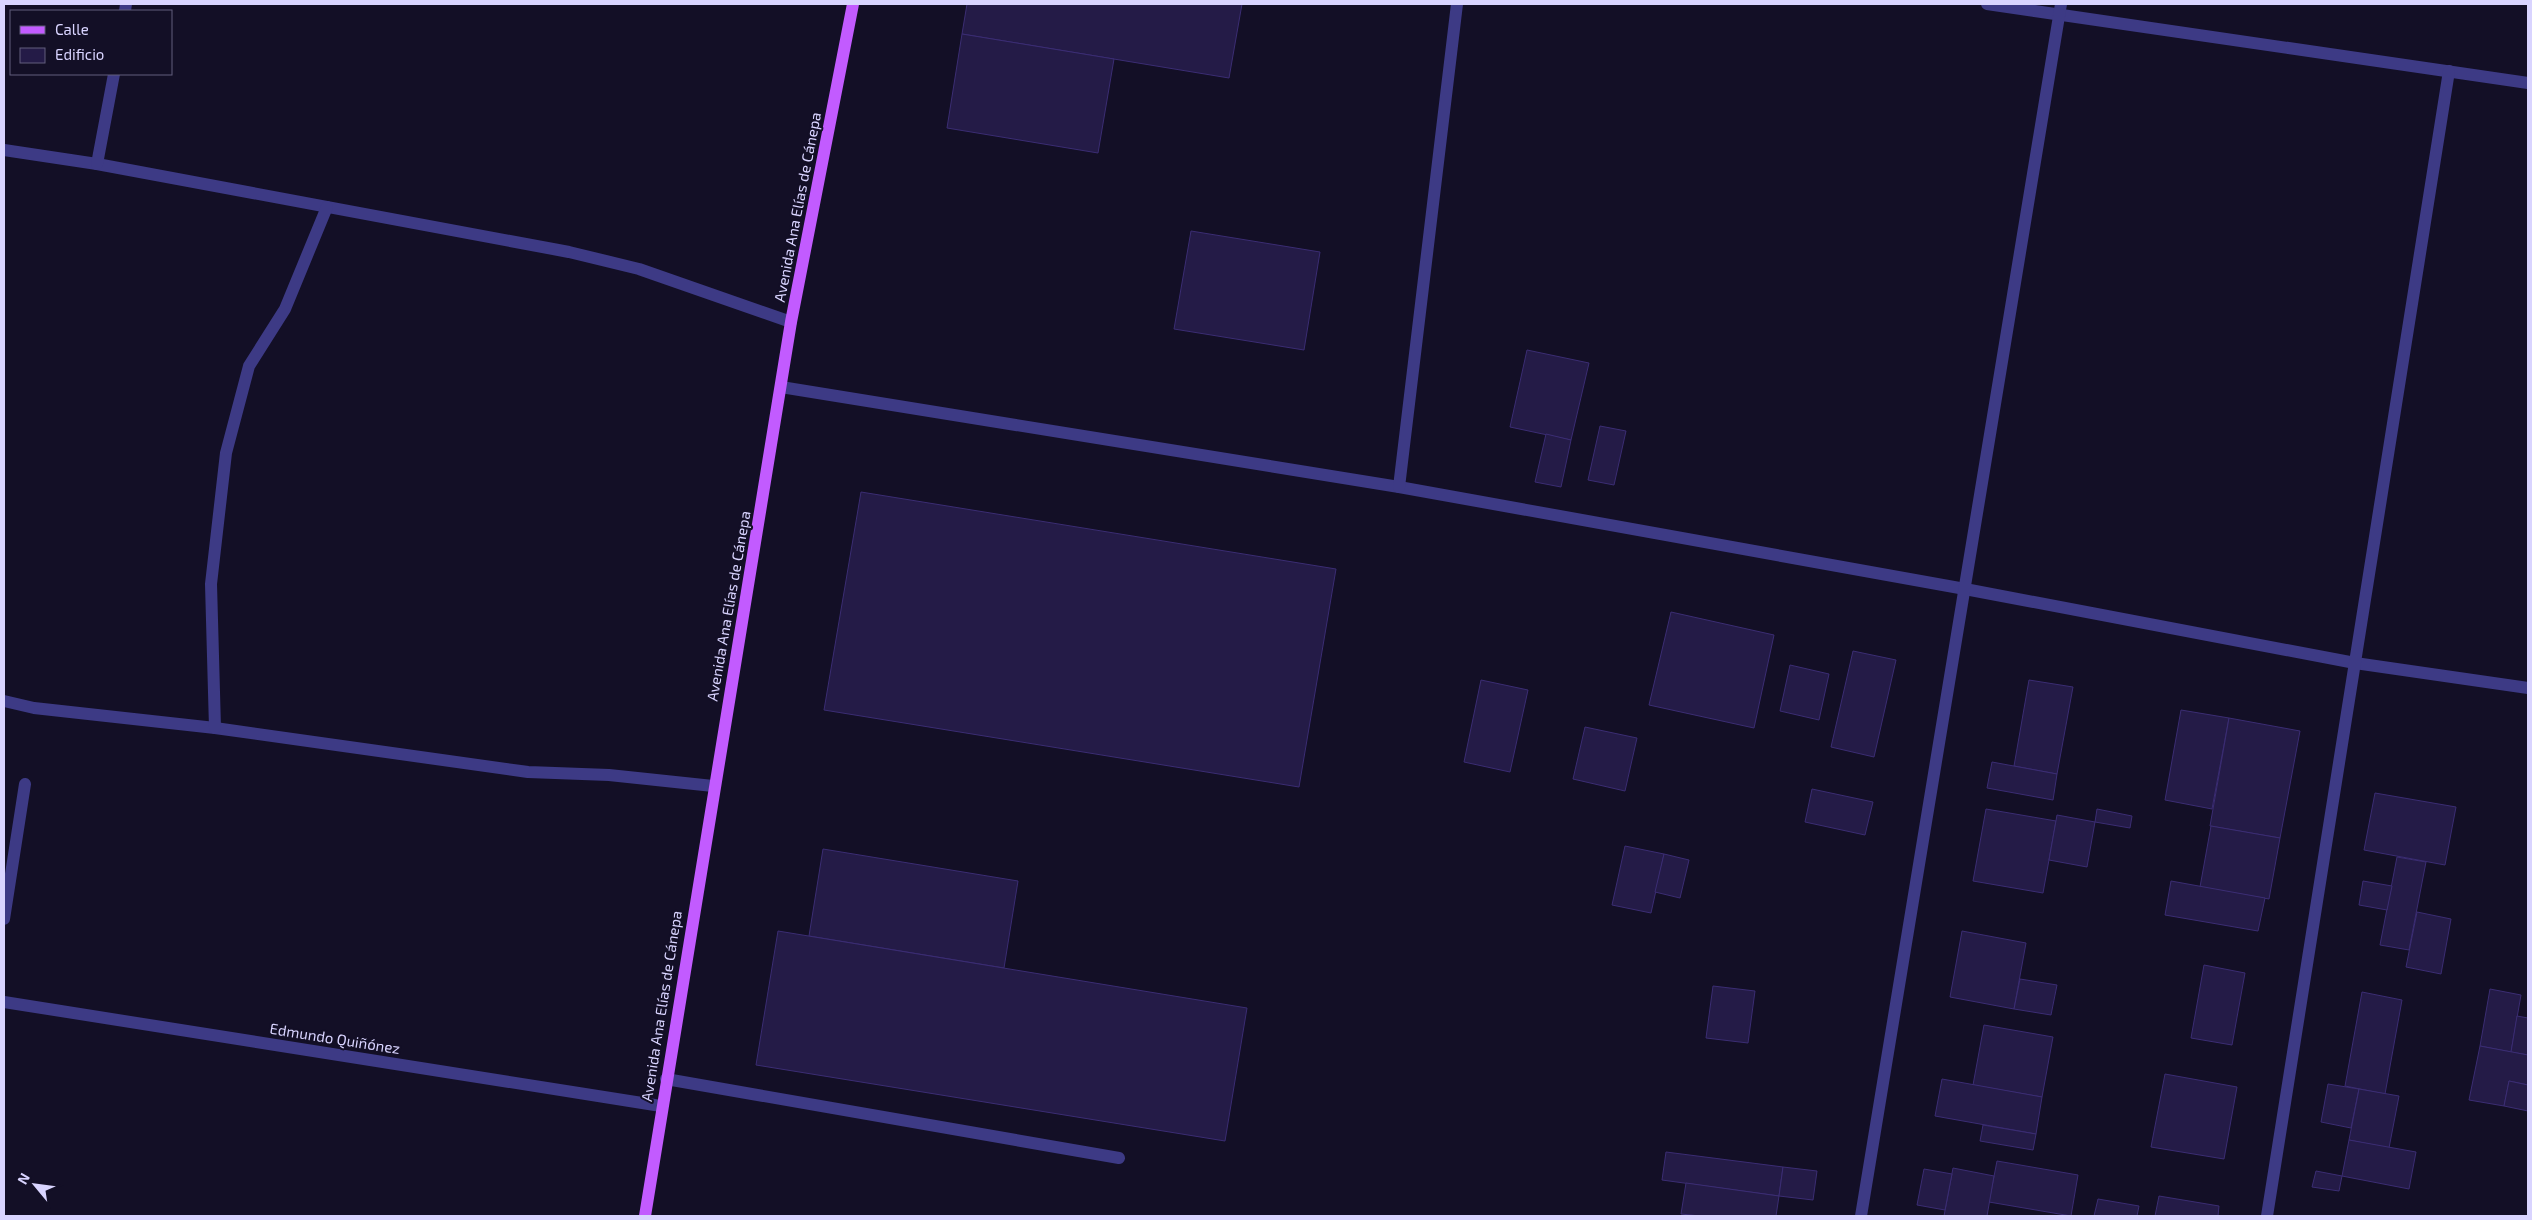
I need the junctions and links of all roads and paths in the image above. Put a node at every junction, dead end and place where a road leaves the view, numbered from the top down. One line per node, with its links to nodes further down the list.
1 (853, 4): 11 (main road, Avenida Ana Elías de Cánepa)
2 (1457, 4): 13 (street)
3 (1987, 4): 4 (street)
4 (2060, 10): 5 (street); 14 (street)
5 (2449, 71): 7 (street); 15 (street)
6 (114, 75): 9 (street)
7 (2528, 83)
8 (4, 150): 9 (street)
9 (97, 164): 10 (street)
10 (327, 207): 11 (street); 18 (street)
11 (791, 322): 12 (main road, Avenida Ana Elías de Cánepa)
12 (781, 387): 13 (street); 20 (main road, Avenida Ana Elías de Cánepa)
13 (1399, 487): 14 (street)
14 (1965, 588): 15 (street); 27 (street)
15 (2355, 663): 16 (street); 28 (street)
16 (2528, 688)
17 (4, 701): 18 (street)
18 (215, 728): 20 (street)
19 (25, 784): 21 (street)
20 (714, 786): 23 (main road, Avenida Ana Elías de Cánepa)
21 (4, 919)
22 (4, 1002): 24 (street, Edmundo Quiñónez)
23 (666, 1079): 24 (main road, Avenida Ana Elías de Cánepa); 25 (street)
24 (661, 1106): 26 (main road, Avenida Ana Elías de Cánepa)
25 (1118, 1158)
26 (644, 1216)
27 (1861, 1216)
28 (2266, 1216)

